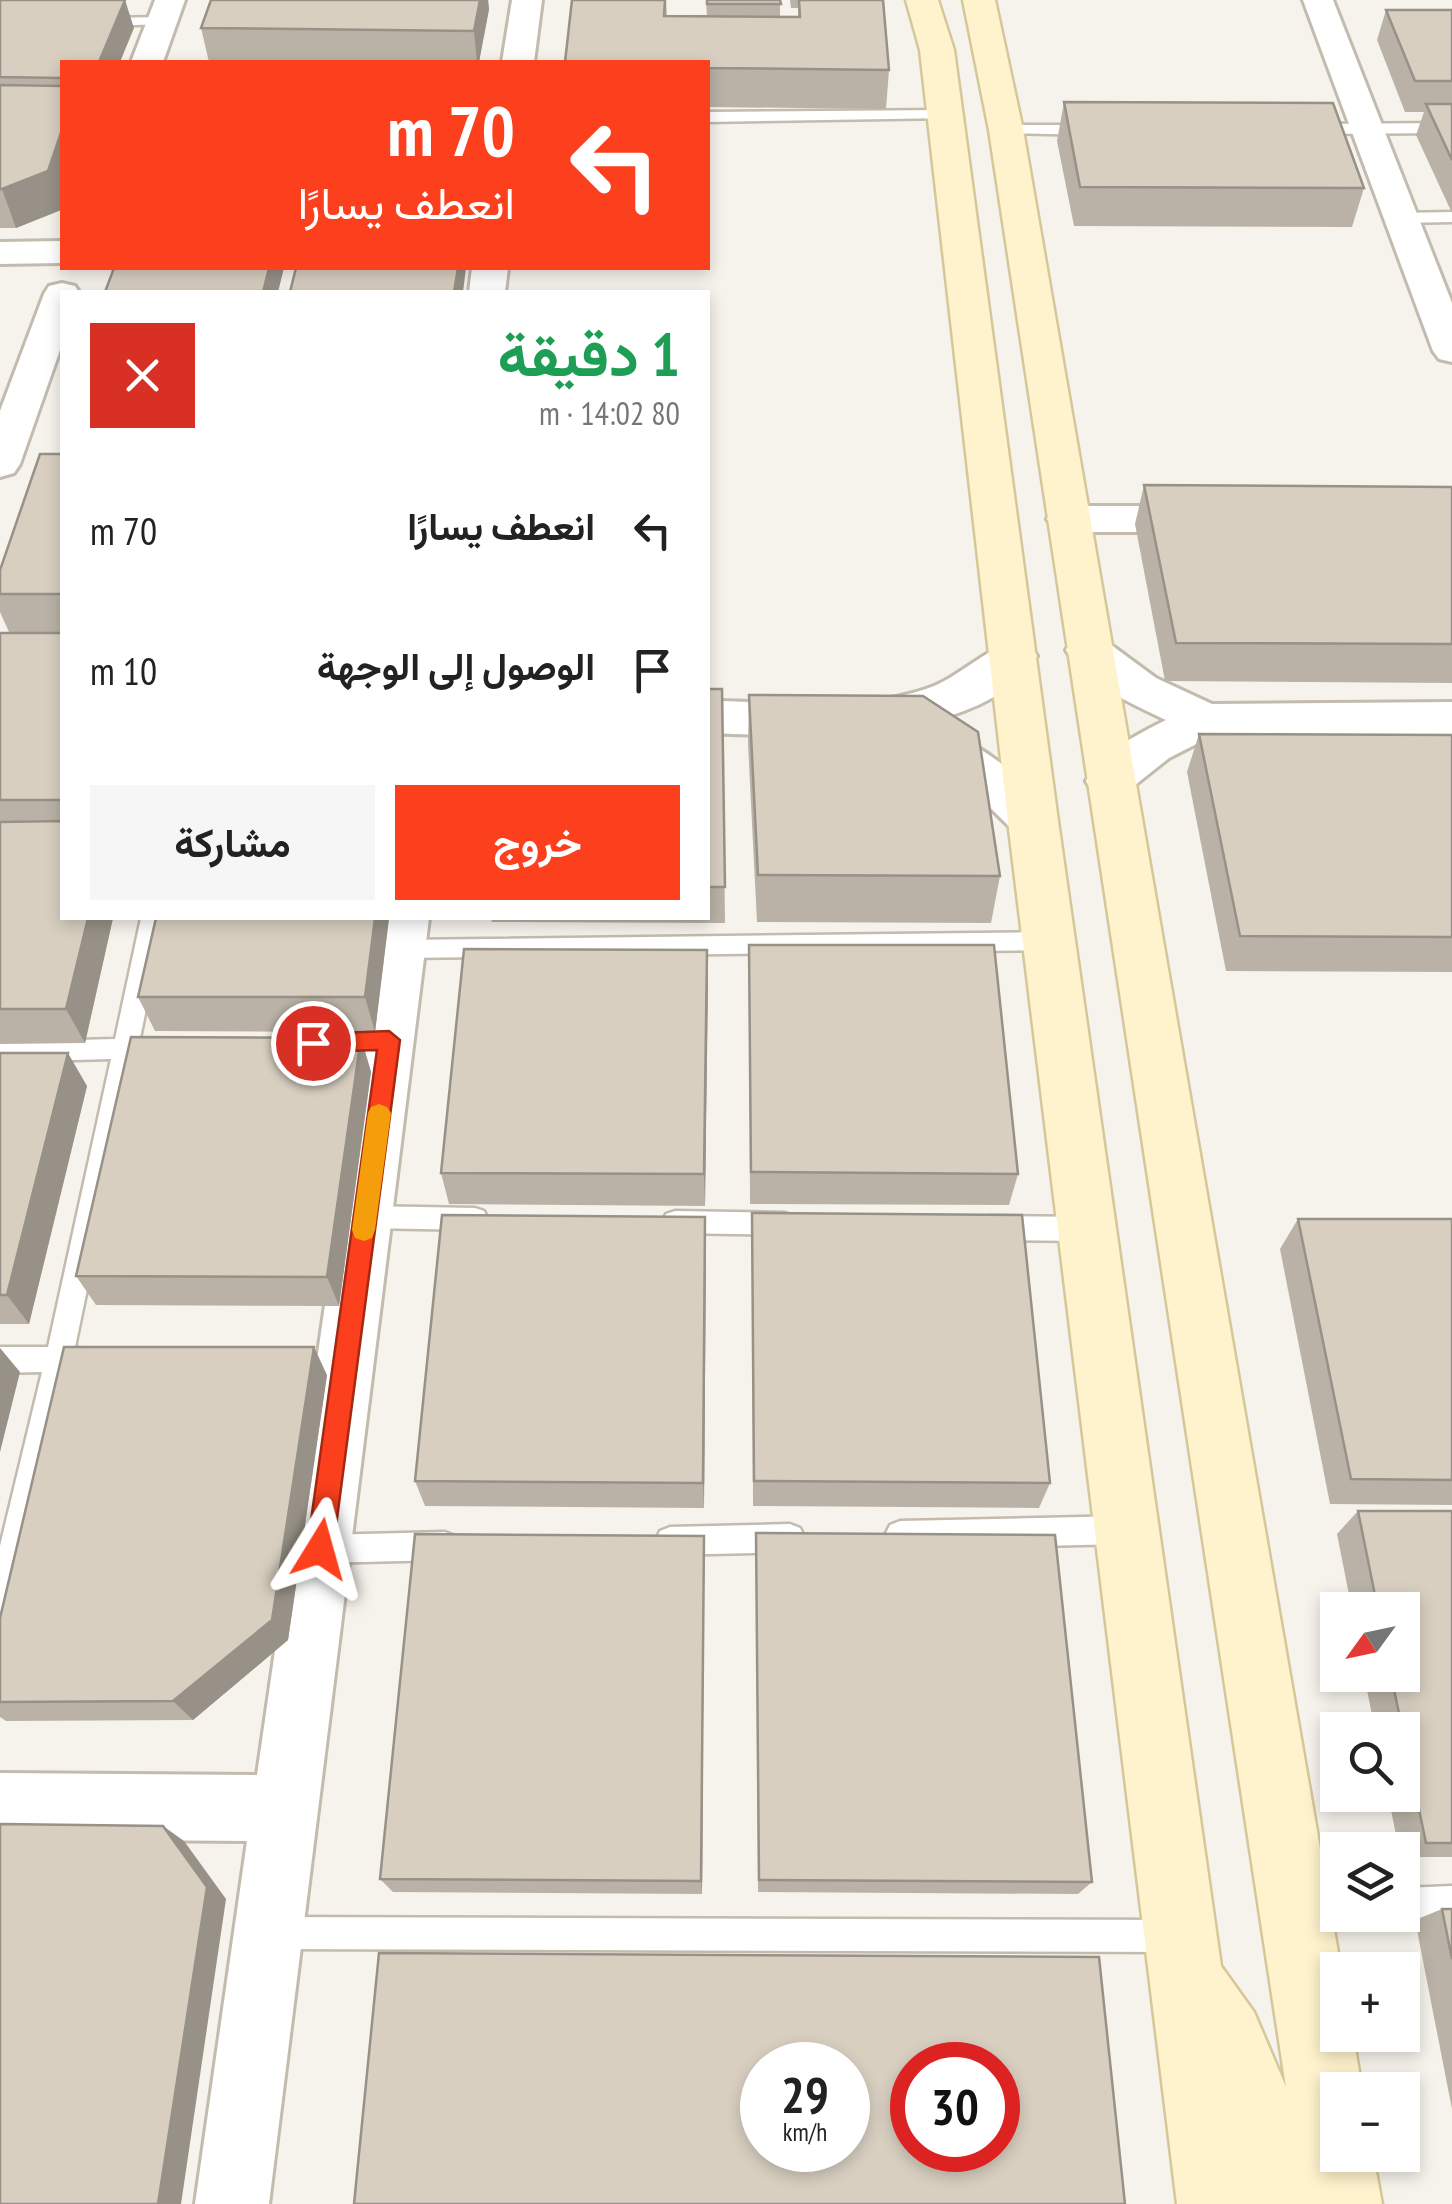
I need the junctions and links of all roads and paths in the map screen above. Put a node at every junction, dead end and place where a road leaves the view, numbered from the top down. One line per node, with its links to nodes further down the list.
1 (506, 0): 2 (lane)
2 (527, 0): 9 (street)
3 (979, 0): 15 (main road)
4 (1318, 0): 12 (street)
5 (167, 11): 6 (lane); 8 (street)
6 (90, 22)
7 (929, 25): 10 (main road); 15 (main road)
8 (148, 60)
9 (518, 60)
10 (945, 115): 11 (lane); 28 (main road)
11 (710, 117)
12 (1366, 128): 13 (lane); 14 (lane); 17 (street)
13 (1452, 128)
14 (1291, 129)
15 (1006, 130): 16 (lane); 25 (main road)
16 (1101, 130)
17 (1401, 218): 18 (lane); 23 (street)
18 (1452, 218)
19 (60, 252): 20 (street)
20 (0, 253)
21 (60, 309): 22 (street)
22 (52, 349): 24 (street)
23 (1452, 351)
24 (0, 464)
25 (1066, 520): 26 (street); 27 (main road)
26 (1240, 520)
27 (1088, 650): 32 (street); 33 (main road)
28 (1015, 656): 30 (street); 34 (main road)
29 (710, 717): 30 (street)
30 (874, 718): 34 (street)
31 (1452, 718): 32 (street)
32 (1206, 720): 33 (street)
33 (1109, 780): 61 (main road)
34 (1033, 821): 37 (main road)
35 (153, 920): 39 (lane)
36 (403, 934): 37 (lane); 41 (street)
37 (1049, 941): 46 (main road)
38 (162, 1048): 39 (lane)
39 (124, 1049): 40 (lane); 49 (lane)
40 (0, 1052)
41 (365, 1217): 42 (lane); 55 (street)
42 (502, 1219)
43 (658, 1222): 44 (lane)
44 (814, 1224)
45 (970, 1227): 46 (lane)
46 (1087, 1229): 50 (main road)
47 (97, 1359): 49 (lane)
48 (0, 1360): 49 (lane)
49 (58, 1360): 56 (lane)
50 (1127, 1530): 51 (lane); 63 (main road)
51 (871, 1536)
52 (812, 1537): 53 (lane)
53 (635, 1542)
54 (478, 1545): 55 (lane)
55 (320, 1549): 58 (street)
56 (0, 1608)
57 (0, 1806): 58 (street)
58 (283, 1808): 62 (street)
59 (1452, 1902): 60 (lane)
60 (1420, 1903)
61 (1317, 1908): 67 (main road)
62 (268, 1933): 63 (lane); 64 (street)
63 (1184, 1959): 65 (main road); 66 (main road)
64 (232, 2204)
65 (1216, 2204)
66 (1270, 2204)
67 (1343, 2204)

